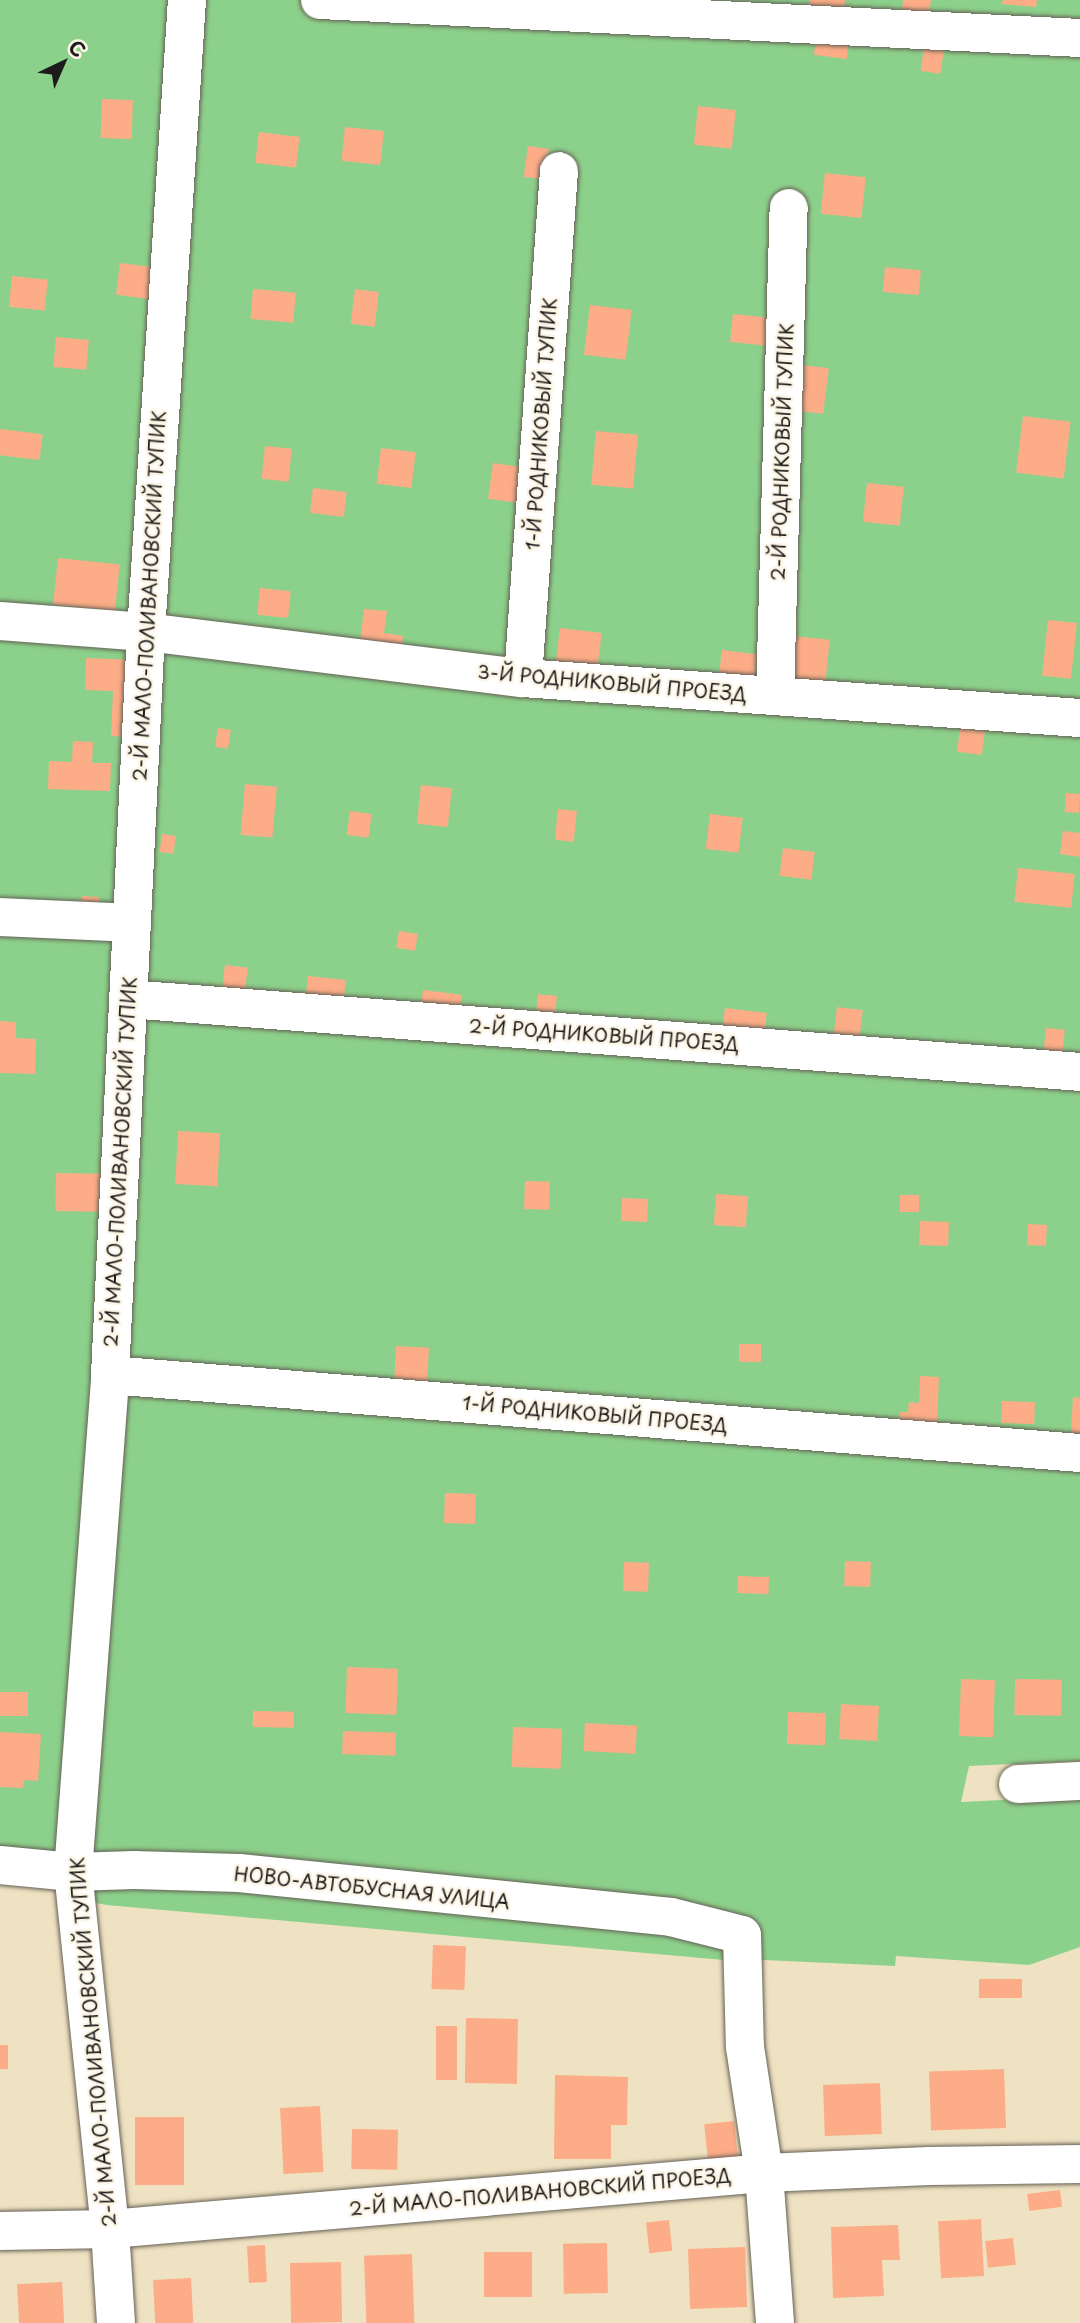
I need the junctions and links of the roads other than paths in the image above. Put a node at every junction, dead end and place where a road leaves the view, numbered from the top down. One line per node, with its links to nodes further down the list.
1 (187, 0): 7 (street, 2-Й МАЛО-ПОЛИВАНОВСКИЙ ТУПИК)
2 (320, 0): 3 (street)
3 (1080, 38)
4 (559, 171): 8 (street, 1-Й РОДНИКОВЫЙ ТУПИК)
5 (789, 208): 9 (street, 2-Й РОДНИКОВЫЙ ТУПИК)
6 (0, 621): 7 (street, 3-Й РОДНИКОВЫЙ ПРОЕЗД)
7 (146, 632): 8 (street, 3-Й РОДНИКОВЫЙ ПРОЕЗД); 12 (street, 2-Й МАЛО-ПОЛИВАНОВСКИЙ ТУПИК)
8 (523, 678): 9 (street, 3-Й РОДНИКОВЫЙ ПРОЕЗД)
9 (775, 696): 10 (street, 3-Й РОДНИКОВЫЙ ПРОЕЗД)
10 (1080, 718)
11 (0, 917): 12 (street)
12 (131, 923): 13 (street, 2-Й МАЛО-ПОЛИВАНОВСКИЙ ТУПИК)
13 (128, 999): 14 (street, 2-Й РОДНИКОВЫЙ ПРОЕЗД); 15 (street, 2-Й МАЛО-ПОЛИВАНОВСКИЙ ТУПИК)
14 (1080, 1072)
15 (110, 1375): 16 (street, 1-Й РОДНИКОВЫЙ ПРОЕЗД); 20 (street, 2-Й МАЛО-ПОЛИВАНОВСКИЙ ТУПИК)
16 (1080, 1453)
17 (1080, 1782): 18 (street)
18 (1018, 1784)
19 (0, 1865): 20 (street, НОВО-АВТОБУСНАЯ УЛИЦА)
20 (72, 1872): 22 (street, НОВО-АВТОБУСНАЯ УЛИЦА); 23 (street, 2-Й МАЛО-ПОЛИВАНОВСКИЙ ТУПИК)
21 (1080, 2164): 22 (street, 2-Й МАЛО-ПОЛИВАНОВСКИЙ ПРОЕЗД)
22 (764, 2173): 23 (street, 2-Й МАЛО-ПОЛИВАНОВСКИЙ ПРОЕЗД); 26 (street)
23 (110, 2229): 24 (street, 2-Й МАЛО-ПОЛИВАНОВСКИЙ ПРОЕЗД); 25 (street, 2-Й МАЛО-ПОЛИВАНОВСКИЙ ТУПИК)
24 (0, 2231)
25 (116, 2323)
26 (775, 2323)

